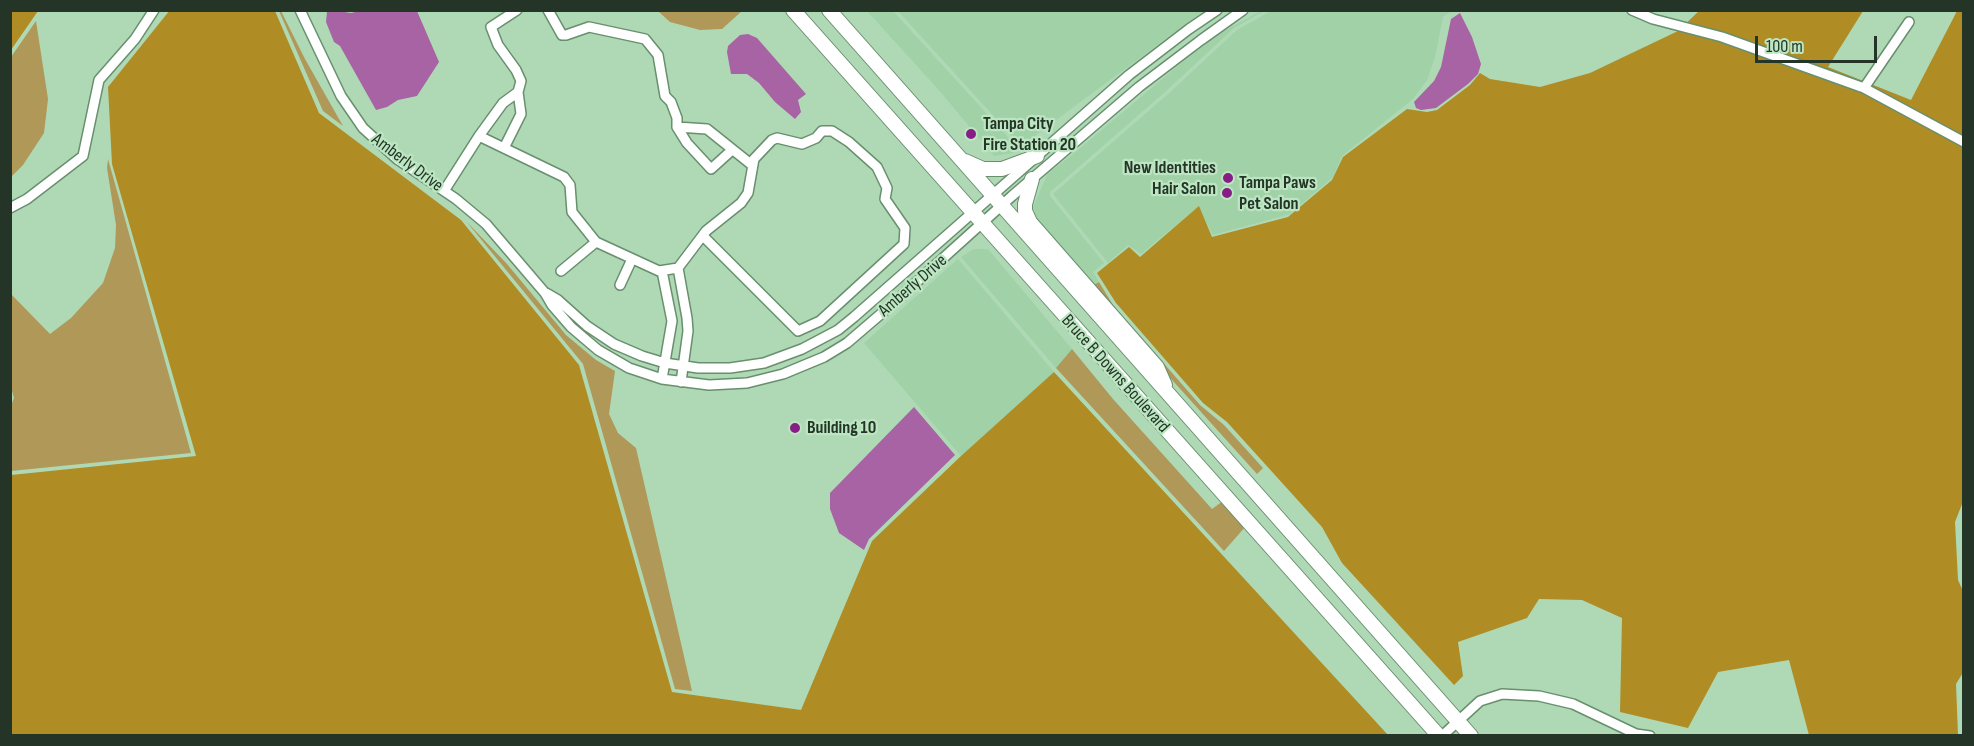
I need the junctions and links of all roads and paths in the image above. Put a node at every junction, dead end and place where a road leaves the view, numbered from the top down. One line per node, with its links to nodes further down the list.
1 (154, 10): 24 (street)
2 (300, 10): 22 (street, Amberly Drive)
3 (517, 10): 12 (street)
4 (548, 10): 13 (street)
5 (793, 10): 25 (main road, Bruce B Downs Boulevard)
6 (829, 10): 19 (main road, Bruce B Downs Boulevard)
7 (1216, 10): 18 (street, Amberly Drive)
8 (1243, 10): 21 (street, Amberly Drive)
9 (1632, 10): 11 (street)
10 (1909, 22): 11 (street)
11 (1864, 88): 15 (street)
12 (518, 92): 14 (street); 16 (street)
13 (677, 127): 17 (street); 17 (street)
14 (479, 136): 16 (street); 22 (street)
15 (1964, 142)
16 (504, 148): 28 (street)
17 (732, 150): 20 (street)
18 (1037, 156): 19 (main road); 23 (street, Amberly Drive)
19 (959, 158): 23 (main road, Bruce B Downs Boulevard)
20 (752, 165): 27 (street); 27 (street)
21 (1032, 179): 23 (street, Amberly Drive); 41 (main road)
22 (444, 191): 34 (street, Amberly Drive)
23 (997, 201): 25 (street, Amberly Drive); 26 (street, Amberly Drive); 41 (main road, Bruce B Downs Boulevard)
24 (10, 208)
25 (972, 213): 26 (main road, Bruce B Downs Boulevard); 38 (street, Amberly Drive)
26 (982, 224): 40 (street, Amberly Drive); 43 (main road, Bruce B Downs Boulevard)
27 (702, 236): 30 (street)
28 (596, 242): 29 (street); 31 (street)
29 (632, 259): 32 (street); 33 (street)
30 (678, 268): 32 (street); 36 (street)
31 (561, 271)
32 (662, 271): 35 (street)
33 (620, 285)
34 (545, 293): 37 (street, Amberly Drive); 39 (street, Amberly Drive)
35 (671, 330): 36 (street); 37 (street)
36 (688, 331): 38 (street)
37 (665, 363): 38 (street, Amberly Drive); 39 (street)
38 (683, 366): 40 (street)
39 (662, 379): 40 (street, Amberly Drive)
40 (681, 382)
41 (1170, 396): 42 (main road, Bruce B Downs Boulevard)
42 (1458, 721): 43 (street); 44 (main road, Bruce B Downs Boulevard); 45 (street)
43 (1441, 735)
44 (1471, 735)
45 (1650, 735)

